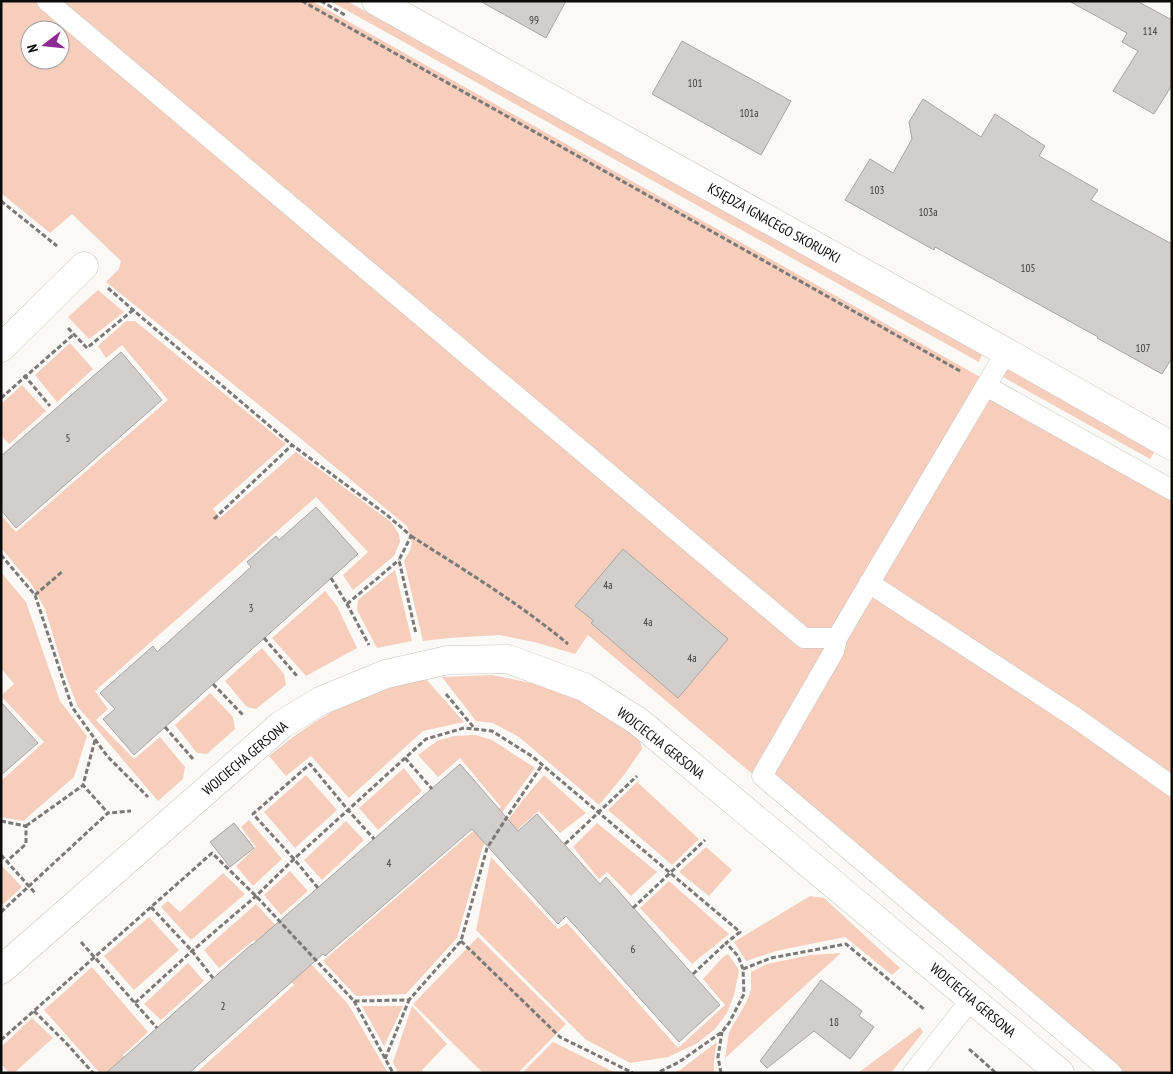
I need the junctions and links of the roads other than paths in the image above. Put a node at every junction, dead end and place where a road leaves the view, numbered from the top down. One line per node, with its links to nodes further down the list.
1 (47, 1): 10 (lane)
2 (376, 1): 5 (street, KSIĘDZA IGNACEGO SKORUPKI)
3 (84, 266): 4 (street)
4 (1, 348)
5 (1006, 352): 6 (lane); 7 (street, KSIĘDZA IGNACEGO SKORUPKI)
6 (986, 386): 8 (lane); 9 (lane)
7 (1172, 446)
8 (1172, 490)
9 (869, 583): 10 (lane); 11 (lane)
10 (837, 638): 16 (lane)
11 (1172, 786)
12 (1, 970): 13 (street, WOJCIECHA GERSONA)
13 (972, 998): 14 (lane); 15 (street, WOJCIECHA GERSONA)
14 (913, 1073)
15 (1060, 1073)
16 (1112, 1073)

